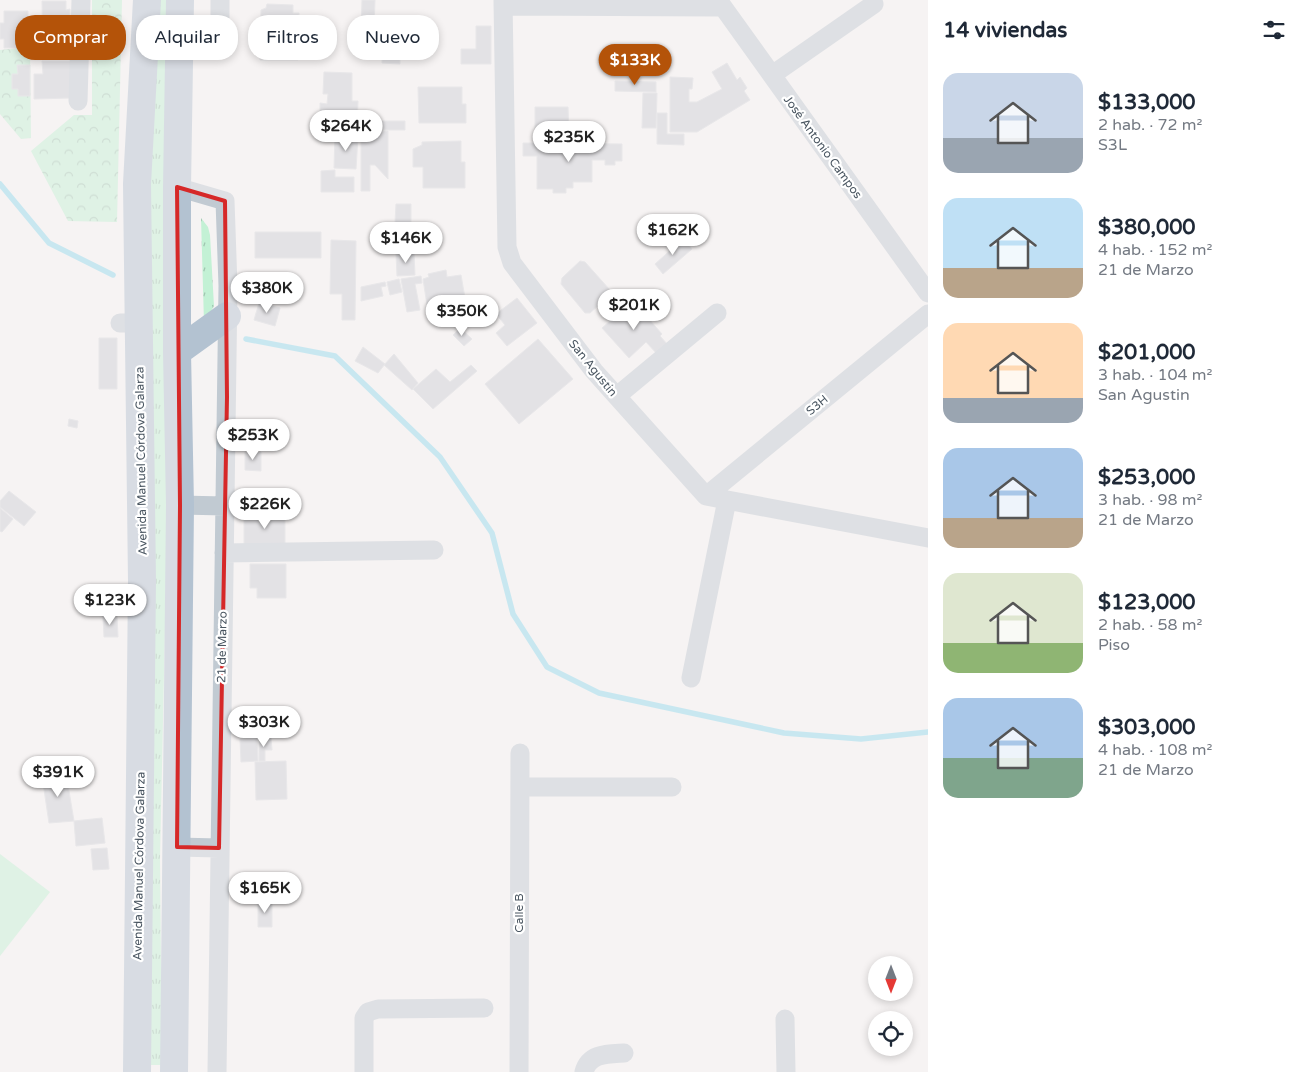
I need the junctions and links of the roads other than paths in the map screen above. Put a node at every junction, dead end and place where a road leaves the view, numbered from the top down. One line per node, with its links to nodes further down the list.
1 (81, 0): 10 (street)
2 (147, 0): 34 (main road, Avenida Manuel Córdova Galarza)
3 (180, 0): 11 (main road)
4 (220, 0): 8 (street)
5 (503, 3): 6 (street); 17 (street, San Agustin)
6 (720, 3): 9 (street, José Antonio Campos)
7 (874, 4): 9 (street)
8 (220, 15)
9 (772, 75): 12 (street, José Antonio Campos)
10 (78, 101)
11 (177, 188): 15 (street, 21 de Marzo); 16 (main road)
12 (928, 293)
13 (717, 313): 17 (street)
14 (928, 314): 18 (street, S3H)
15 (227, 316): 16 (main road); 21 (street, 21 de Marzo)
16 (177, 352): 20 (main road)
17 (617, 396): 18 (street, San Agustin)
18 (706, 496): 19 (street)
19 (727, 500): 22 (street); 25 (street)
20 (180, 505): 21 (street); 29 (main road)
21 (225, 506): 24 (street, 21 de Marzo)
22 (928, 538)
23 (434, 550): 24 (street)
24 (224, 552): 30 (street, 21 de Marzo)
25 (692, 678)
26 (520, 753): 27 (street, Calle B)
27 (520, 786): 28 (street); 38 (street, Calle B)
28 (672, 787)
29 (177, 847): 30 (street); 35 (main road)
30 (219, 848): 36 (street, 21 de Marzo)
31 (484, 1008): 37 (street)
32 (785, 1019): 40 (street)
33 (624, 1053): 39 (street)
34 (137, 1072)
35 (174, 1072)
36 (216, 1072)
37 (364, 1072)
38 (519, 1072)
39 (584, 1072)
40 (786, 1072)

